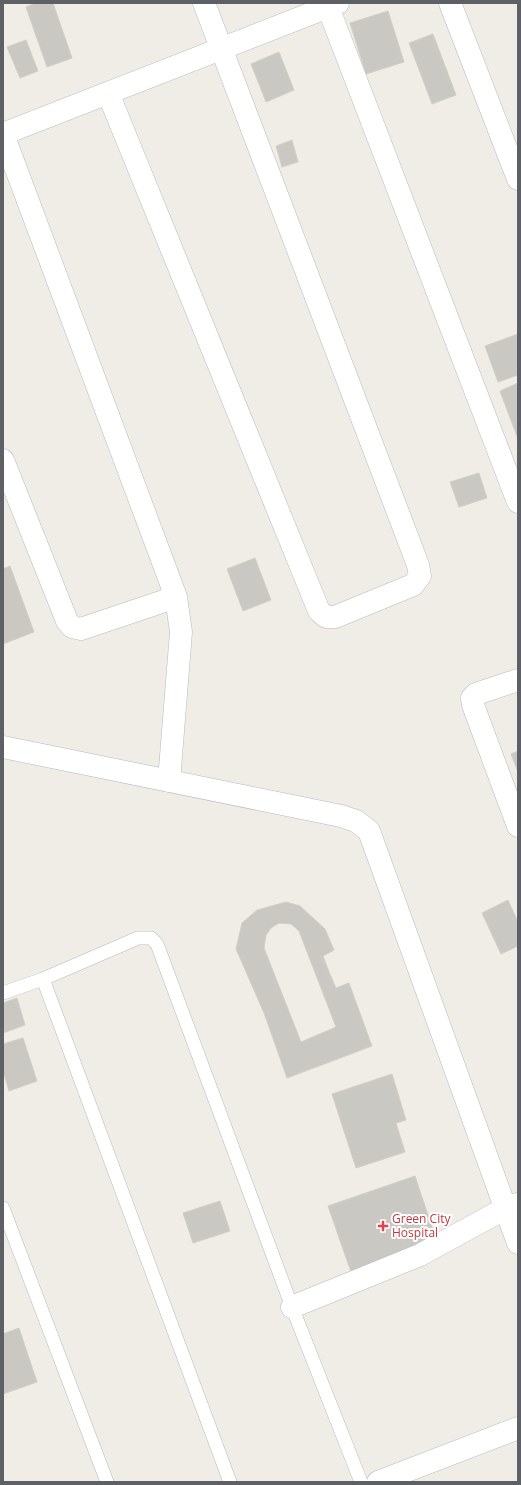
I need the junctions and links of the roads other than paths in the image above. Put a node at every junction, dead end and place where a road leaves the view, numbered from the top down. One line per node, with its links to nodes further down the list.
1 (204, 3): 4 (street)
2 (450, 3): 7 (street)
3 (333, 5): 4 (street); 9 (street)
4 (221, 49): 5 (street); 5 (street)
5 (108, 93): 6 (street)
6 (3, 134): 10 (street)
7 (518, 179)
8 (3, 460): 10 (street)
9 (518, 502)
10 (176, 597): 13 (street)
11 (518, 680): 14 (street)
12 (3, 747): 13 (street)
13 (169, 781): 17 (street)
14 (518, 826)
15 (43, 979): 16 (lane); 20 (lane); 23 (lane)
16 (3, 993)
17 (511, 1206): 19 (street); 20 (street)
18 (3, 1208): 22 (lane)
19 (518, 1244)
20 (292, 1307): 24 (lane)
21 (518, 1428): 25 (street)
22 (107, 1482)
23 (230, 1482)
24 (361, 1482)
25 (378, 1482)

